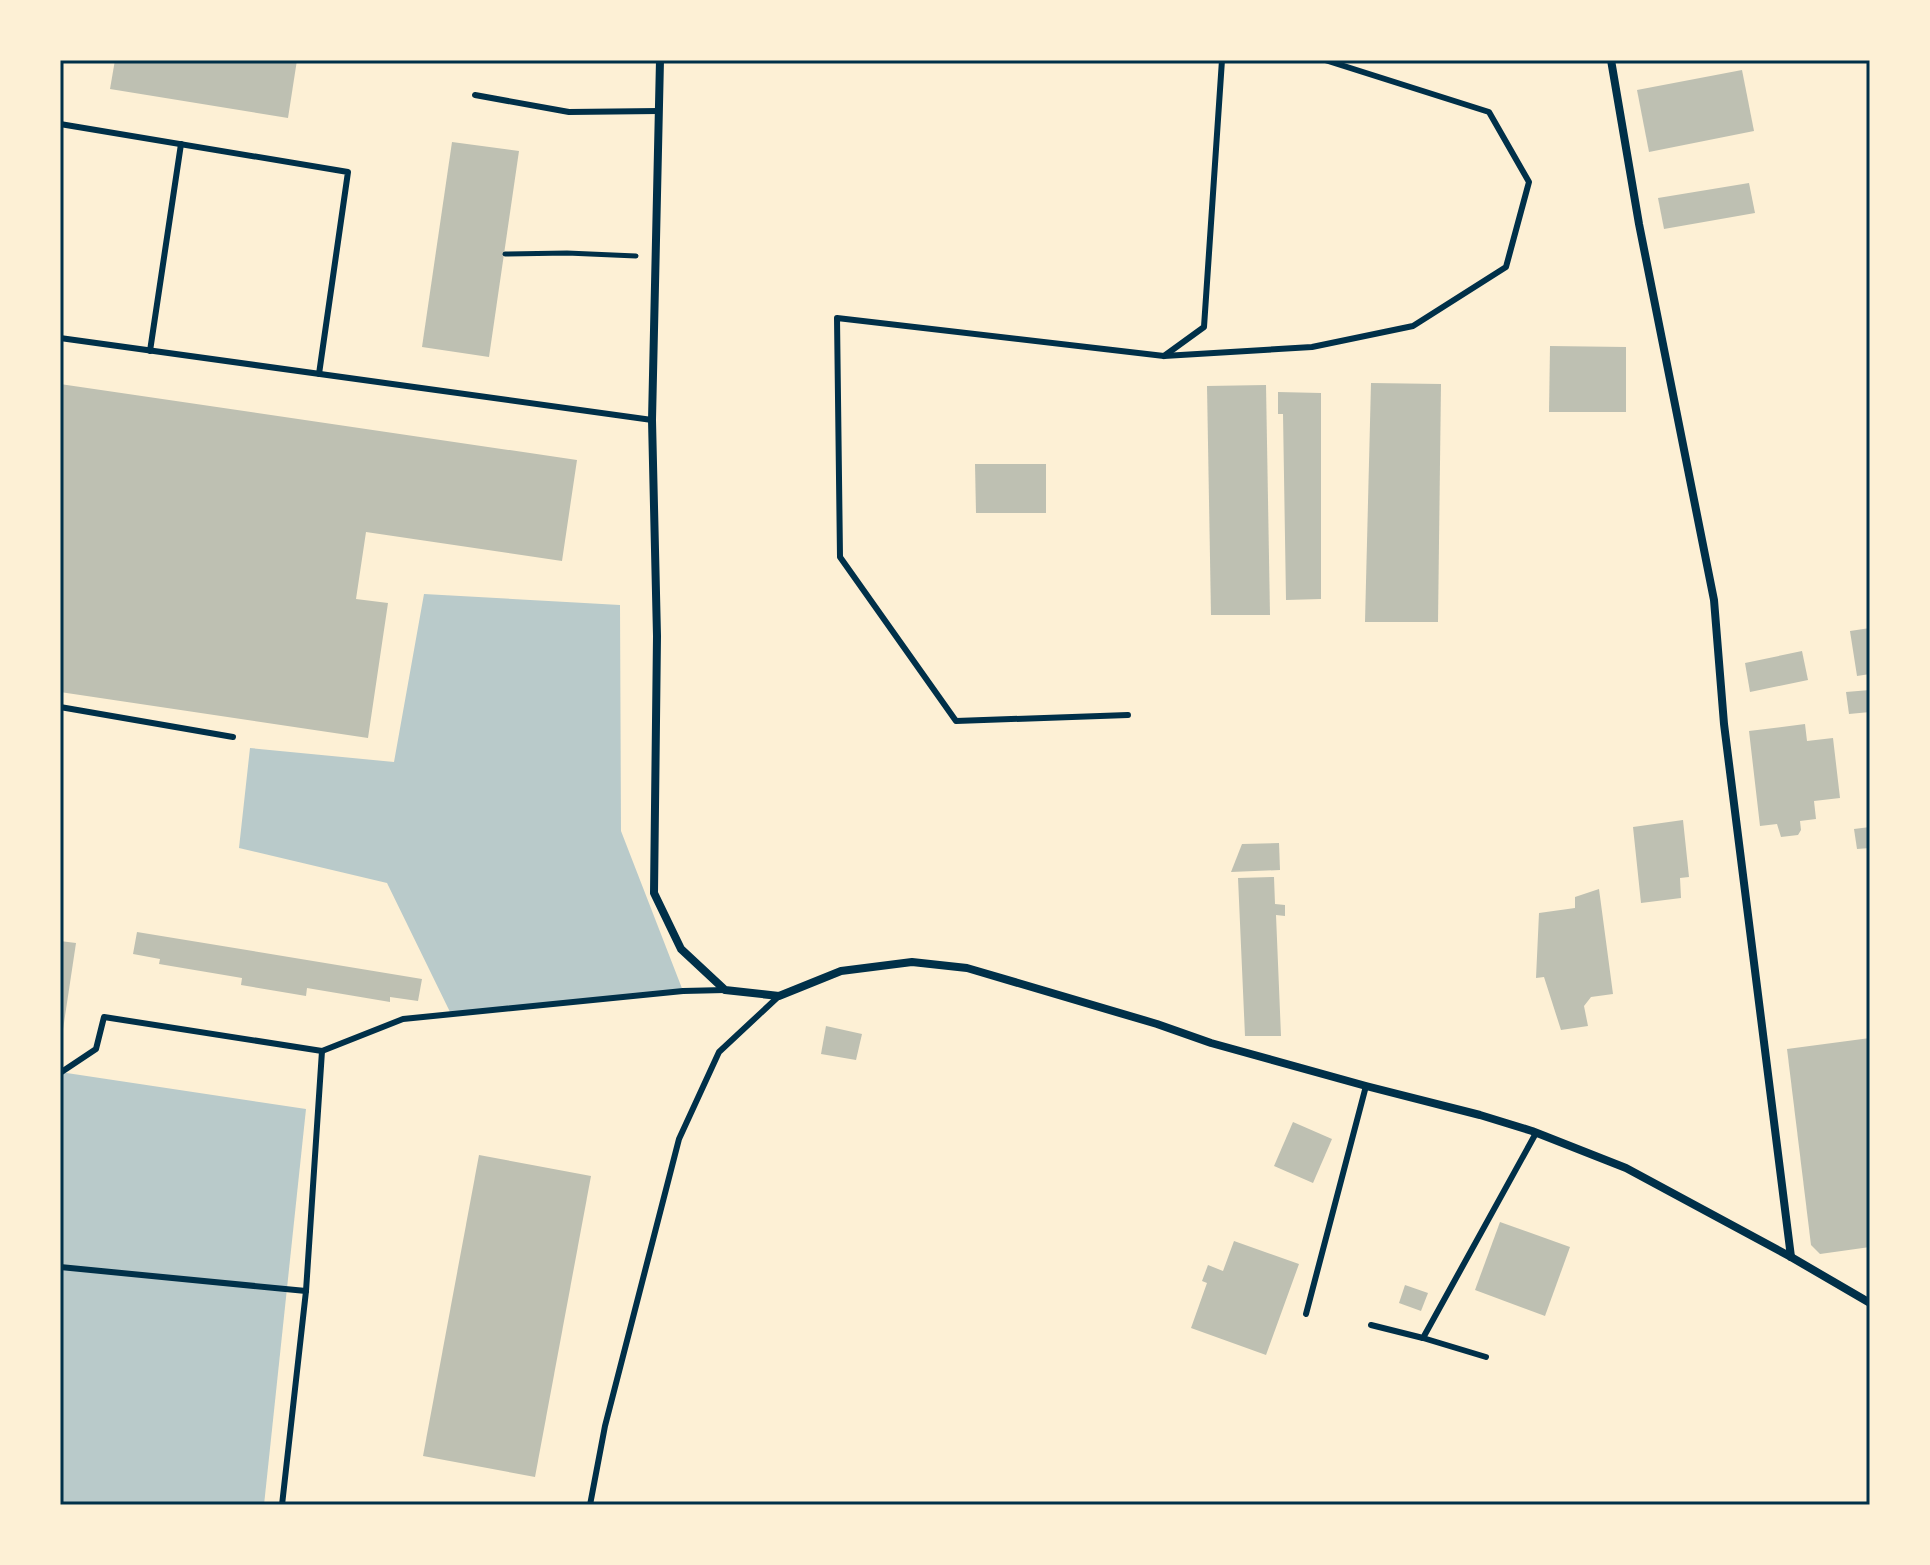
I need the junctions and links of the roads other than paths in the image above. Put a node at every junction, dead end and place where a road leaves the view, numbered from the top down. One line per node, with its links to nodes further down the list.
1 (660, 60): 6 (street)
2 (1222, 60): 11 (lane)
3 (1325, 60): 11 (lane)
4 (1611, 60): 23 (street)
5 (475, 95): 6 (lane)
6 (659, 111): 13 (street)
7 (60, 124): 8 (lane)
8 (181, 144): 10 (lane); 12 (lane)
9 (60, 338): 10 (lane)
10 (150, 351): 12 (lane)
11 (1164, 356): 15 (lane)
12 (319, 374): 13 (lane)
13 (652, 420): 17 (street)
14 (60, 707): 16 (lane)
15 (1128, 715)
16 (233, 737)
17 (725, 990): 18 (street); 19 (lane)
18 (779, 996): 21 (street); 32 (lane)
19 (322, 1051): 20 (lane); 25 (lane)
20 (60, 1073)
21 (1366, 1086): 22 (street); 27 (lane)
22 (1536, 1133): 23 (street); 29 (lane)
23 (1791, 1257): 26 (street)
24 (60, 1267): 25 (lane)
25 (306, 1291): 31 (lane)
26 (1870, 1303)
27 (1306, 1314)
28 (1371, 1325): 29 (lane)
29 (1423, 1338): 30 (lane)
30 (1486, 1357)
31 (282, 1505)
32 (590, 1505)

